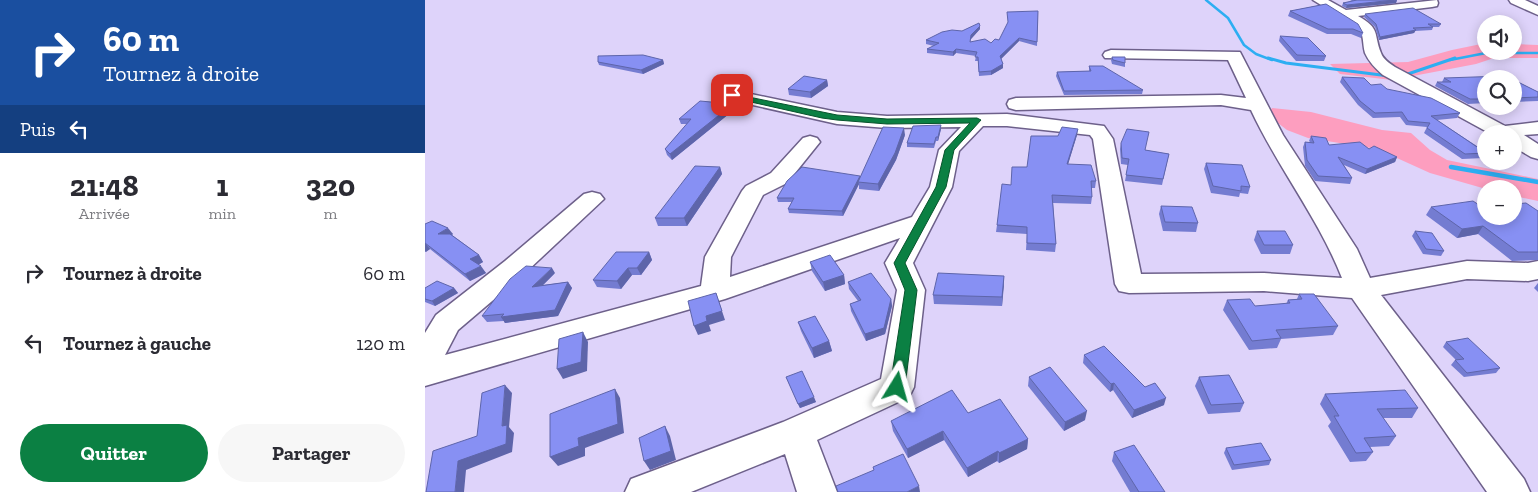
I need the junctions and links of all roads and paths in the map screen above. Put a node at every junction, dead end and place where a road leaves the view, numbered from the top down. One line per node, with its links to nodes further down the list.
1 (1319, 0): 5 (street)
2 (1425, 0): 5 (street)
3 (1515, 0): 4 (street)
4 (1538, 11)
5 (1344, 14): 11 (street)
6 (1111, 55): 9 (street)
7 (732, 95): 10 (street)
8 (1016, 104): 9 (street)
9 (1259, 105): 20 (street)
10 (977, 120): 18 (street); 20 (street)
11 (1489, 125)
12 (1538, 128): 13 (street)
13 (1522, 132)
14 (810, 142): 21 (street)
15 (1522, 144): 16 (street)
16 (1538, 153)
17 (592, 199): 22 (street)
18 (922, 222): 21 (street); 24 (street)
19 (1538, 270): 20 (street)
20 (1361, 289): 27 (street)
21 (715, 292): 23 (street)
22 (425, 361)
23 (425, 373)
24 (796, 433): 25 (street); 26 (street)
25 (645, 492)
26 (817, 492)
27 (1511, 492)

